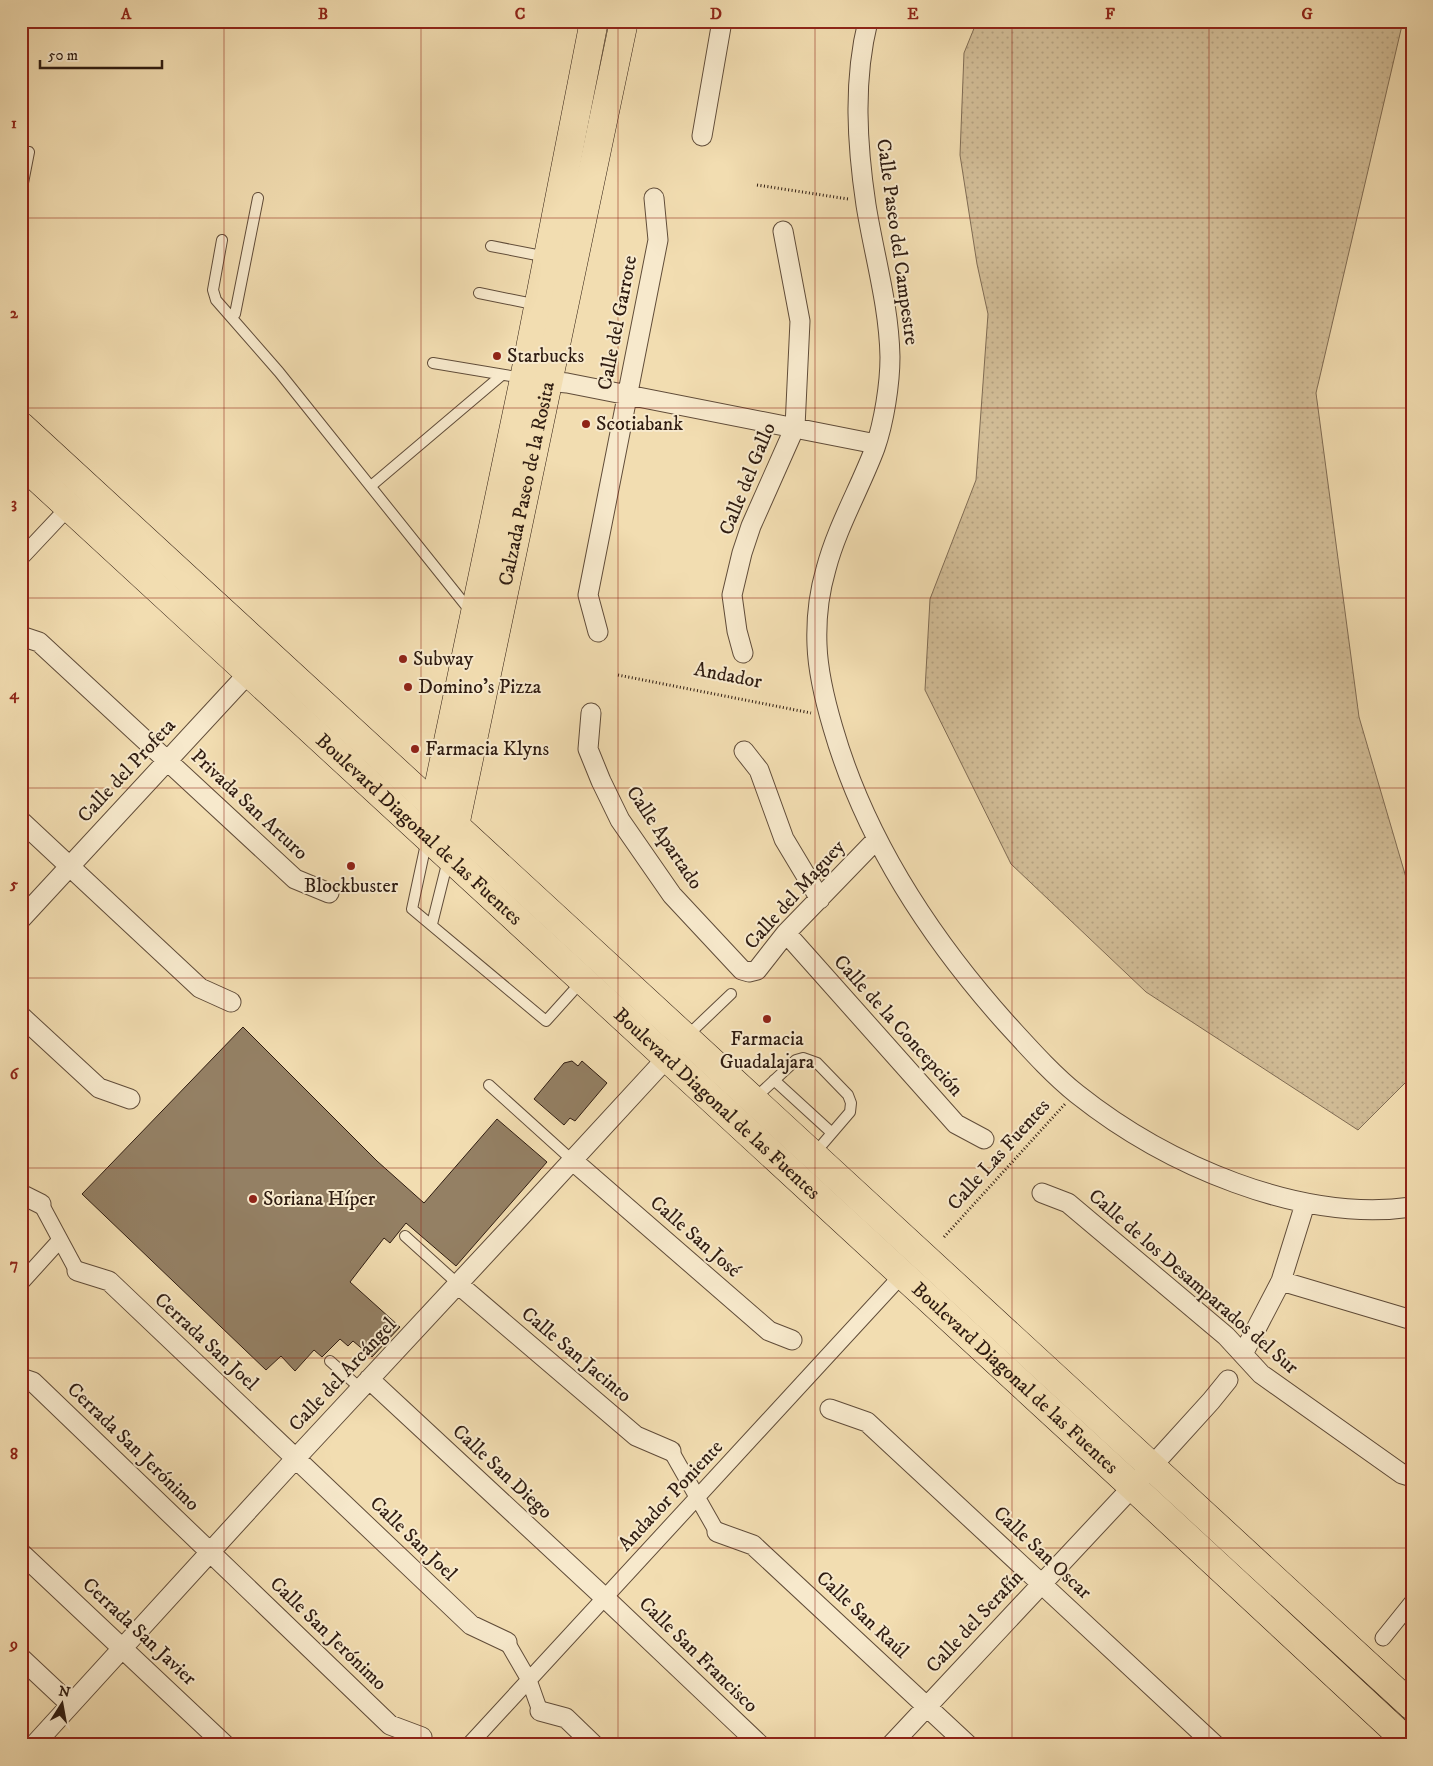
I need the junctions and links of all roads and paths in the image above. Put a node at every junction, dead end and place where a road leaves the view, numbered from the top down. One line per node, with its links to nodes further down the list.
1 (594, 21): 15 (main road, Calzada Paseo de la Rosita)
2 (624, 21): 20 (main road, Calzada Paseo de la Rosita)
3 (722, 21): 5 (street)
4 (868, 21): 11 (street, Calle Paseo del Campestre)
5 (702, 136)
6 (29, 152): 8 (lane)
7 (757, 185): 11 (path)
8 (21, 194)
9 (258, 198): 18 (lane)
10 (654, 198): 21 (street, Calle del Garrote)
11 (866, 202): 24 (street, Calle Paseo del Campestre)
12 (783, 231): 23 (street, Calle del Gallo)
13 (222, 240): 26 (lane)
14 (491, 246): 15 (lane)
15 (548, 257): 17 (main road, Calzada Paseo de la Rosita)
16 (480, 293): 17 (lane)
17 (539, 306): 20 (main road, Calzada Paseo de la Rosita)
18 (235, 314)
19 (433, 363): 20 (lane)
20 (525, 378): 21 (street); 26 (lane); 29 (main road, Calzada Paseo de la Rosita); 42 (main road, Calzada Paseo de la Rosita)
21 (627, 395): 23 (street); 30 (street, Calle del Garrote)
22 (21, 426): 32 (main road, Boulevard Diagonal de las Fuentes)
23 (794, 428): 24 (street); 33 (street, Calle del Gallo)
24 (876, 444): 37 (street, Calle Paseo del Campestre)
25 (21, 464): 27 (main road, Boulevard Diagonal de las Fuentes)
26 (371, 486): 29 (lane)
27 (68, 508): 28 (street); 34 (main road, Boulevard Diagonal de las Fuentes)
28 (21, 558)
29 (474, 615): 40 (main road, Calzada Paseo de la Rosita)
30 (598, 632)
31 (21, 636): 39 (street, Privada San Arturo)
32 (267, 653): 34 (street, Calle del Profeta); 40 (main road, Boulevard Diagonal de las Fuentes)
33 (743, 653)
34 (248, 673): 39 (street, Calle del Profeta); 43 (main road, Boulevard Diagonal de las Fuentes)
35 (618, 675): 37 (path, Andador)
36 (591, 713): 52 (street, Calle Apartado)
37 (830, 716): 44 (street, Calle Paseo del Campestre)
38 (744, 751): 48 (street)
39 (167, 761): 46 (street, Calle del Profeta); 47 (street, Privada San Arturo)
40 (435, 807): 42 (main road, Boulevard Diagonal de las Fuentes); 43 (main road, Calzada Paseo de la Rosita)
41 (21, 821): 46 (street)
42 (455, 826): 45 (main road, Calzada Paseo de la Rosita); 57 (main road, Boulevard Diagonal de las Fuentes)
43 (428, 838): 45 (main road, Boulevard Diagonal de las Fuentes); 50 (lane)
44 (876, 840): 48 (street, Calle del Maguey); 61 (street, Calle Paseo del Campestre)
45 (449, 858): 50 (lane); 53 (main road, Boulevard Diagonal de las Fuentes)
46 (70, 866): 49 (street, Calle del Profeta); 55 (street)
47 (329, 893)
48 (820, 899): 51 (street, Calle del Maguey)
49 (21, 919)
50 (432, 924): 53 (lane)
51 (786, 934): 52 (street, Calle del Maguey); 65 (street, Calle de la Concepción)
52 (742, 970)
53 (582, 981): 58 (main road, Boulevard Diagonal de las Fuentes)
54 (731, 994): 57 (lane)
55 (231, 1002)
56 (21, 1016): 62 (street)
57 (686, 1037): 58 (street, Calle del Arcángel); 63 (main road, Boulevard Diagonal de las Fuentes)
58 (666, 1058): 67 (street, Calle del Arcángel); 77 (main road, Boulevard Diagonal de las Fuentes)
59 (774, 1080): 63 (lane); 64 (lane); 64 (lane)
60 (489, 1085): 67 (lane)
61 (1075, 1093): 71 (street, Calle Paseo del Campestre); 74 (path, Calle Las Fuentes)
62 (130, 1100)
63 (753, 1100): 66 (main road, Boulevard Diagonal de las Fuentes)
64 (832, 1133): 66 (lane)
65 (984, 1140)
66 (814, 1155): 91 (main road, Boulevard Diagonal de las Fuentes)
67 (572, 1160): 80 (street, Calle del Arcángel); 82 (street, Calle San José)
68 (1042, 1193): 83 (street, Calle de los Desamparados del Sur)
69 (21, 1194): 70 (street)
70 (41, 1204): 75 (street)
71 (1305, 1204): 72 (street, Calle Paseo del Campestre); 78 (street)
72 (1412, 1207)
73 (405, 1236): 80 (lane)
74 (944, 1237)
75 (60, 1240): 76 (street); 79 (street)
76 (77, 1271): 90 (street, Cerrada San Joel)
77 (902, 1275): 93 (main road, Boulevard Diagonal de las Fuentes); 94 (street, Andador Poniente)
78 (1281, 1281): 81 (street); 83 (street)
79 (21, 1283)
80 (458, 1284): 87 (street, Calle del Arcángel); 89 (street, Calle San Jacinto)
81 (1412, 1320)
82 (792, 1340)
83 (1243, 1354): 92 (street, Calle de los Desamparados del Sur)
84 (330, 1361): 87 (lane)
85 (21, 1378): 96 (street, Cerrada San Jerónimo)
86 (1228, 1380): 91 (street, Calle del Serafín)
87 (365, 1384): 90 (street, Calle del Arcángel); 99 (street, Calle San Diego)
88 (830, 1408): 98 (street, Calle San Oscar)
89 (671, 1451): 94 (street)
90 (296, 1458): 96 (street, Calle del Arcángel); 102 (street, Calle San Joel)
91 (1152, 1466): 93 (street, Calle del Serafín); 108 (main road, Boulevard Diagonal de las Fuentes)
92 (1412, 1477)
93 (1132, 1486): 98 (street, Calle del Serafín); 121 (main road, Boulevard Diagonal de las Fuentes)
94 (697, 1497): 95 (street); 99 (street, Andador Poniente)
95 (716, 1532): 107 (street, Calle San Raúl)
96 (210, 1552): 103 (street, Calle del Arcángel); 111 (street, Calle San Jerónimo)
97 (21, 1553): 103 (street, Cerrada San Javier)
98 (1041, 1584): 107 (street, Calle del Serafín); 120 (street, Calle San Oscar)
99 (605, 1598): 105 (street, Andador Poniente); 116 (street, Calle San Francisco)
100 (1412, 1602): 101 (street)
101 (1383, 1638)
102 (507, 1642): 105 (street)
103 (122, 1647): 106 (street, Calle del Arcángel); 113 (street, Cerrada San Javier)
104 (21, 1658): 106 (street)
105 (529, 1680): 109 (street); 114 (street, Andador Poniente)
106 (70, 1704): 112 (street, Calle del Arcángel)
107 (927, 1706): 117 (street, Calle del Serafín); 118 (street, Calle San Raúl)
108 (1412, 1706)
109 (540, 1710): 115 (street)
110 (1036, 1740): 119 (path)
111 (424, 1741)
112 (34, 1745)
113 (225, 1745)
114 (469, 1745)
115 (594, 1745)
116 (760, 1745)
117 (891, 1745)
118 (968, 1745)
119 (1042, 1745)
120 (1215, 1745)
121 (1411, 1745)

